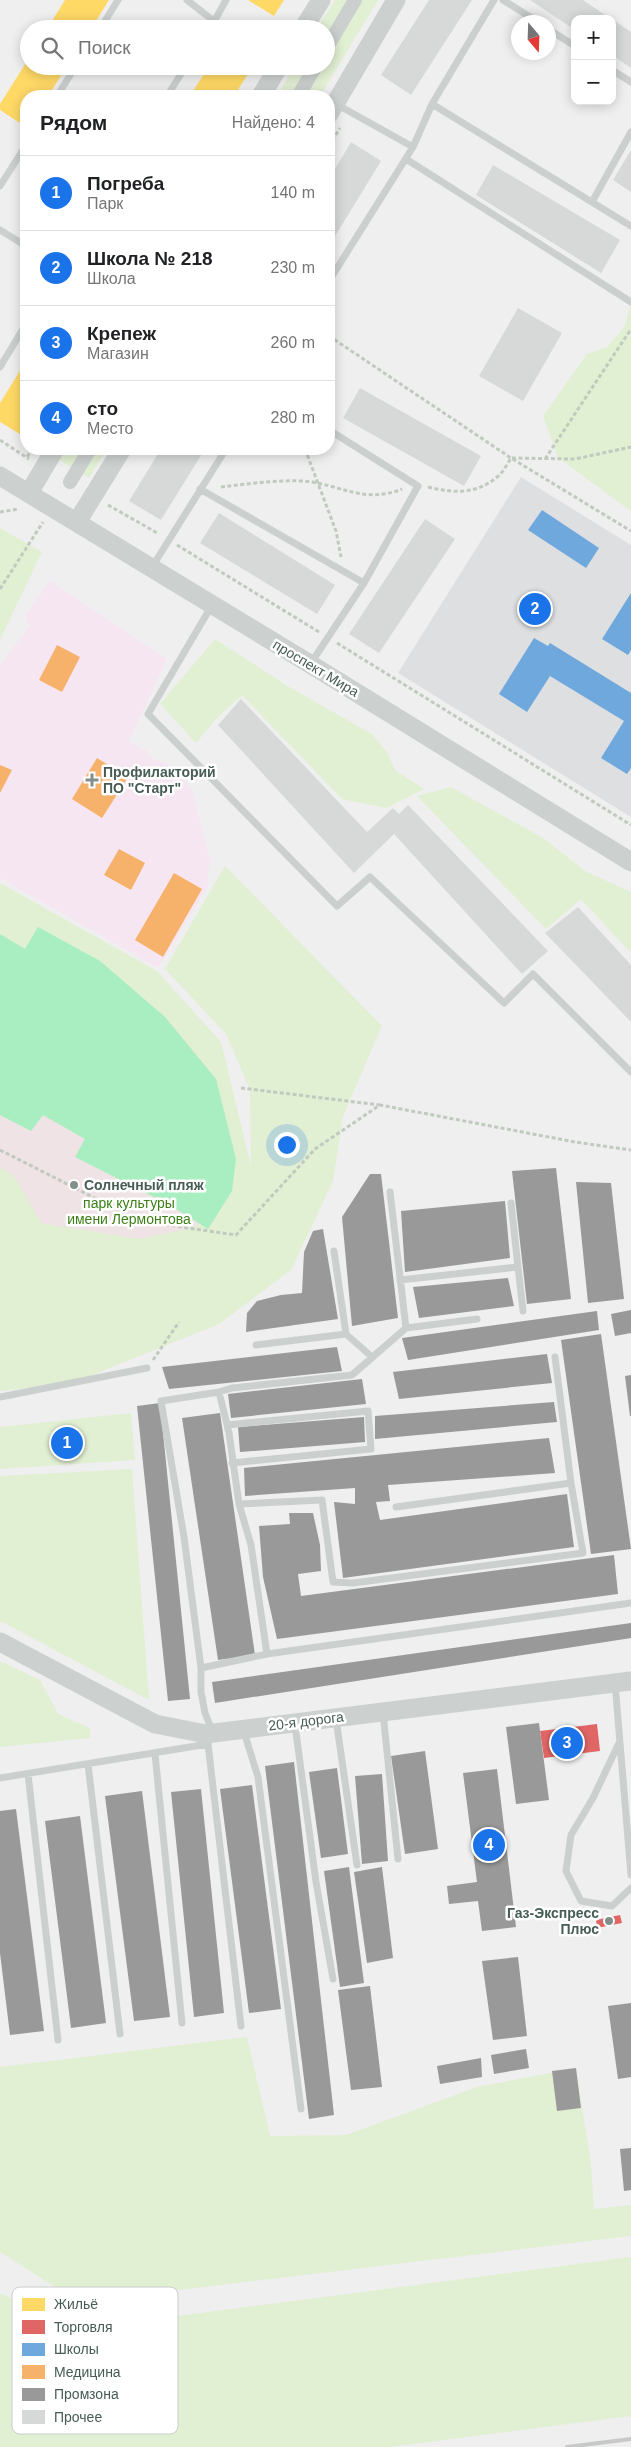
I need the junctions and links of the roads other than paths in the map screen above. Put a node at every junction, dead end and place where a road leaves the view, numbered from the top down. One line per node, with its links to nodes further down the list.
1 (118, 0): 10 (lane)
2 (187, 0): 11 (lane)
3 (226, 0): 12 (lane)
4 (321, 0): 13 (main road)
5 (356, 0): 14 (street)
6 (396, 0): 27 (main road)
7 (494, 0): 28 (lane)
8 (503, 0): 9 (lane)
9 (527, 15)
10 (106, 20)
11 (213, 20)
12 (215, 20)
13 (309, 20)
14 (335, 34)
15 (556, 34): 16 (lane)
16 (571, 43)
17 (616, 73): 22 (lane)
18 (70, 75): 23 (lane)
19 (181, 75): 24 (lane)
20 (272, 75): 25 (main road)
21 (311, 75): 26 (street)
22 (631, 82)
23 (61, 90)
24 (172, 90)
25 (264, 90)
26 (302, 90)
27 (335, 104)
28 (432, 104): 31 (lane); 35 (lane)
29 (335, 110): 31 (lane)
30 (631, 132): 35 (lane)
31 (413, 147): 33 (lane)
32 (20, 154): 34 (lane)
33 (406, 159): 39 (lane); 40 (lane)
34 (0, 186)
35 (592, 202): 36 (lane)
36 (631, 226)
37 (0, 230): 38 (lane)
38 (20, 242)
39 (335, 271)
40 (631, 302)
41 (20, 334): 42 (lane)
42 (1, 365)
43 (335, 434): 54 (lane)
44 (52, 455): 51 (main road)
45 (86, 455): 49 (street)
46 (118, 455): 52 (main road)
47 (222, 455): 50 (lane)
48 (0, 476): 51 (main road, проспект Мира)
49 (70, 482)
50 (200, 489): 53 (lane); 54 (lane)
51 (28, 500): 52 (main road, проспект Мира)
52 (77, 522): 53 (main road, проспект Мира)
53 (151, 568): 55 (main road, проспект Мира)
54 (364, 583): 56 (lane)
55 (212, 604): 56 (main road, проспект Мира); 58 (lane)
56 (310, 664): 57 (main road, проспект Мира)
57 (631, 862)
58 (631, 1072)
59 (390, 1192): 63 (lane)
60 (510, 1203): 62 (lane)
61 (334, 1251): 67 (lane)
62 (518, 1267): 63 (lane); 64 (lane)
63 (400, 1280): 66 (lane)
64 (523, 1311)
65 (477, 1319): 66 (lane)
66 (406, 1328): 69 (lane)
67 (346, 1334): 68 (lane); 69 (lane)
68 (256, 1345)
69 (372, 1357): 72 (lane)
70 (555, 1357): 76 (lane)
71 (147, 1368): 73 (lane)
72 (219, 1392): 74 (lane); 82 (lane)
73 (0, 1397)
74 (227, 1425): 75 (lane); 75 (lane)
75 (232, 1463): 77 (lane)
76 (571, 1483): 77 (lane); 78 (lane)
77 (239, 1504): 81 (lane)
78 (396, 1507)
79 (631, 1603): 81 (lane)
80 (0, 1642): 88 (main road, 20-я дорога)
81 (267, 1654): 82 (lane)
82 (201, 1668): 88 (lane)
83 (623, 1682): 84 (main road, 20-я дорога); 89 (lane)
84 (383, 1712): 85 (main road, 20-я дорога); 94 (lane)
85 (336, 1717): 86 (main road, 20-я дорога); 95 (lane)
86 (295, 1722): 87 (main road, 20-я дорога); 98 (lane)
87 (243, 1730): 88 (main road, 20-я дорога); 103 (lane)
88 (209, 1737): 90 (lane); 100 (lane)
89 (619, 1742): 96 (lane); 97 (lane)
90 (155, 1754): 91 (lane); 99 (lane)
91 (88, 1764): 92 (lane); 101 (lane)
92 (28, 1774): 93 (lane); 102 (lane)
93 (0, 1778)
94 (398, 1859)
95 (357, 1865)
96 (631, 1875)
97 (631, 1888)
98 (333, 1979)
99 (182, 2023)
100 (240, 2026)
101 (120, 2034)
102 (58, 2040)
103 (301, 2109)

